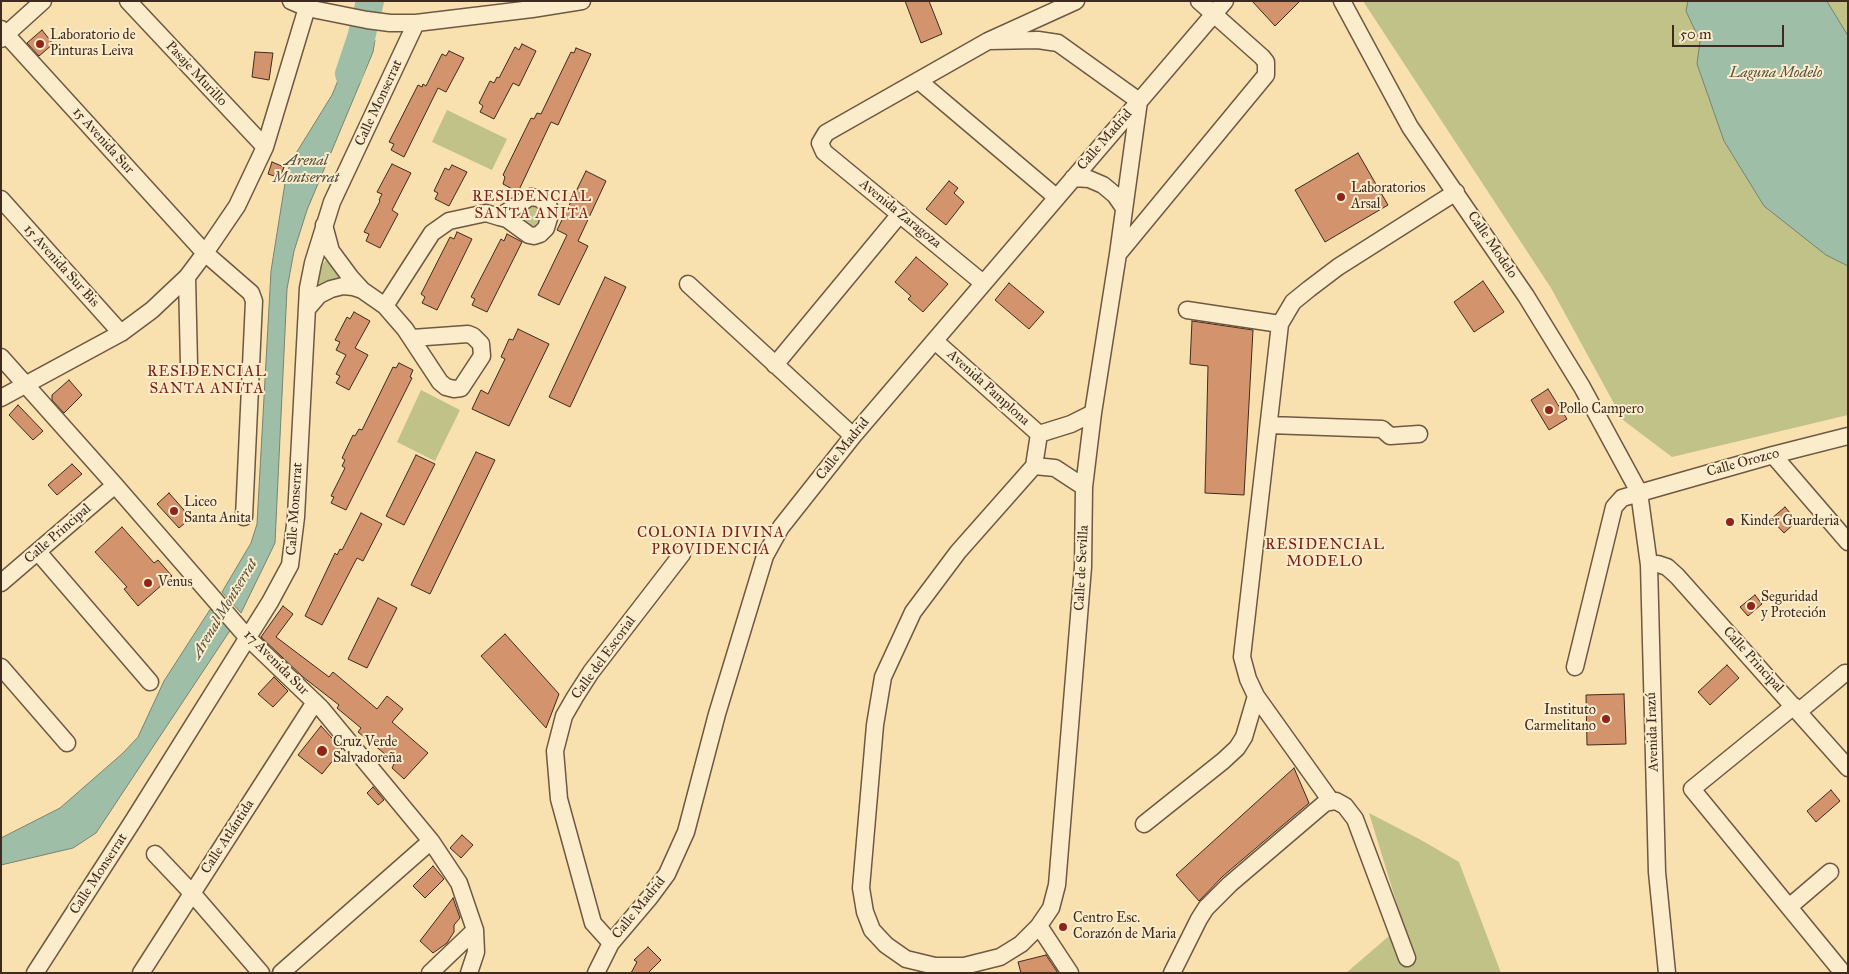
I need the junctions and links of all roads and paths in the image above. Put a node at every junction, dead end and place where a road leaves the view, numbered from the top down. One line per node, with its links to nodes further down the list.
1 (43, 1): 13 (street)
2 (128, 1): 17 (street, Pasaje Murillo)
3 (291, 1): 9 (street)
4 (582, 1): 12 (street)
5 (1076, 1): 14 (street)
6 (1199, 1): 11 (street)
7 (1225, 1): 11 (street, Calle Madrid)
8 (1342, 1): 19 (street, Calle Modelo)
9 (308, 4): 10 (street); 17 (street)
10 (333, 9): 12 (street)
11 (1214, 14): 16 (street, Calle Madrid); 27 (street)
12 (416, 23): 25 (street, Calle Monserrat)
13 (3, 34): 26 (street, 15 Avenida Sur)
14 (988, 41): 15 (street); 16 (street)
15 (919, 81): 20 (street); 23 (street, Avenida Zaragoza)
16 (1139, 101): 18 (street, Calle Madrid); 22 (street, Calle de Sevilla)
17 (265, 147): 26 (street)
18 (1073, 178): 20 (street, Calle Madrid); 22 (street)
19 (1456, 192): 35 (street); 54 (street, Calle Modelo)
20 (1056, 197): 29 (street, Calle Madrid)
21 (1, 199): 36 (street, 15 Avenida Sur Bis)
22 (1124, 208): 27 (street, Calle de Sevilla)
23 (900, 214): 29 (street, Avenida Zaragoza); 41 (street)
24 (498, 216): 32 (street)
25 (324, 225): 31 (street); 33 (street, Calle Monserrat)
26 (206, 253): 28 (street); 55 (street, 15 Avenida Sur)
27 (1118, 254): 44 (street, Calle de Sevilla)
28 (187, 277): 36 (street); 40 (street)
29 (983, 283): 38 (street, Calle Madrid)
30 (688, 284): 41 (street)
31 (362, 290): 32 (street); 33 (street)
32 (385, 306): 37 (street)
33 (307, 309): 61 (street, Calle Monserrat)
34 (1187, 310): 35 (street)
35 (1280, 324): 45 (street)
36 (121, 333): 42 (street)
37 (412, 338)
38 (935, 341): 46 (street, Avenida Pamplona); 48 (street, Calle Madrid)
39 (1, 357): 42 (street, 17 Avenida Sur)
40 (189, 364)
41 (774, 365): 48 (street)
42 (26, 384): 43 (street); 52 (street, 17 Avenida Sur)
43 (1, 398)
44 (1093, 412): 46 (street); 53 (street, Calle de Sevilla)
45 (1269, 425): 47 (street); 66 (street)
46 (1039, 434): 51 (street, Avenida Pamplona)
47 (1419, 434)
48 (853, 436): 80 (street, Calle Madrid)
49 (1848, 436): 50 (street, Calle Orozco)
50 (1773, 455): 54 (street, Calle Orozco); 56 (street)
51 (1034, 466): 53 (street); 78 (street, Calle de Sevilla)
52 (115, 485): 57 (street, Calle Principal); 61 (street, 17 Avenida Sur)
53 (1084, 487): 78 (street, Calle de Sevilla)
54 (1639, 492): 59 (street, Avenida Irazú); 63 (street, Calle Orozco)
55 (244, 517)
56 (1848, 542)
57 (38, 552): 60 (street, Calle Principal); 65 (street)
58 (682, 554): 80 (street, Calle del Escorial)
59 (1649, 565): 68 (street, Calle Principal); 91 (street, Avenida Irazú)
60 (1, 583)
61 (247, 637): 67 (street, 17 Avenida Sur); 82 (street, Calle Monserrat)
62 (1, 666): 69 (street)
63 (1575, 667)
64 (1845, 673): 68 (street)
65 (150, 682)
66 (1256, 696): 71 (street); 72 (street)
67 (315, 702): 73 (street, 17 Avenida Sur); 76 (street, Calle Atlántida)
68 (1796, 709): 70 (street, Calle Principal); 77 (street)
69 (67, 743)
70 (1848, 768)
71 (1331, 801): 81 (street); 90 (street)
72 (1144, 824)
73 (431, 841): 79 (street, 17 Avenida Sur); 85 (street)
74 (155, 854): 76 (street)
75 (1830, 872): 77 (street)
76 (192, 893): 83 (street, Calle Atlántida); 84 (street)
77 (1789, 907): 92 (street)
78 (1039, 926): 89 (street)
79 (476, 930): 86 (street); 87 (street, 17 Avenida Sur)
80 (611, 943): 88 (street, Calle Madrid)
81 (1407, 958)
82 (35, 973)
83 (141, 973)
84 (260, 973)
85 (281, 973)
86 (430, 973)
87 (469, 973)
88 (596, 973)
89 (1070, 973)
90 (1172, 973)
91 (1667, 973)
92 (1843, 973)

